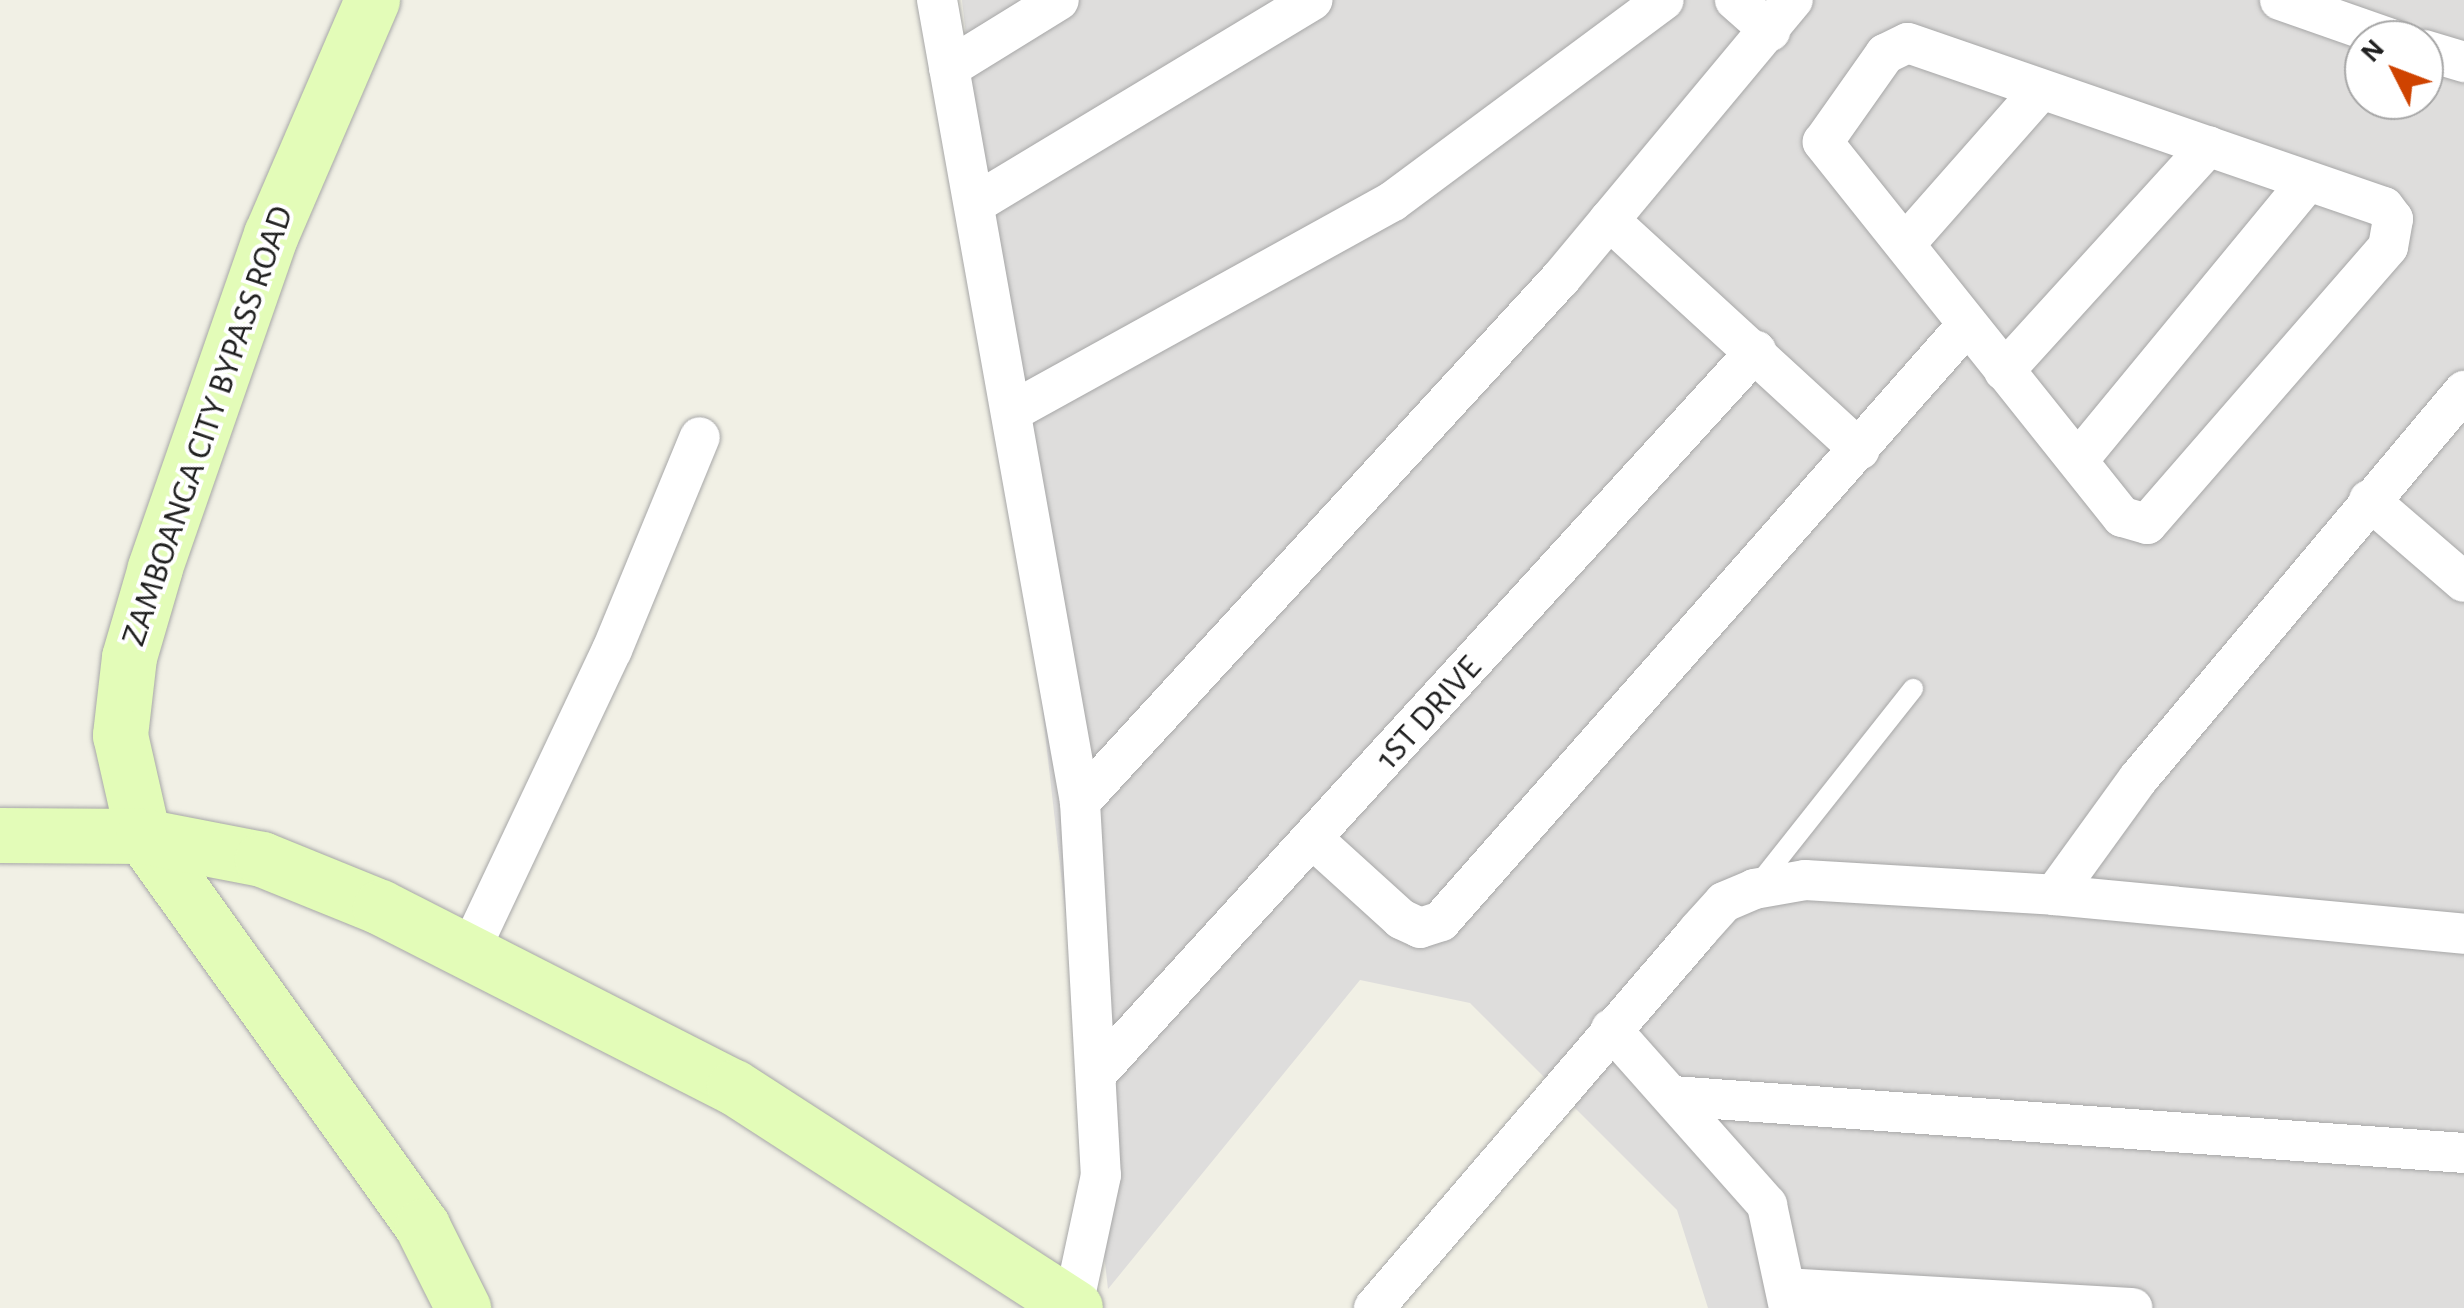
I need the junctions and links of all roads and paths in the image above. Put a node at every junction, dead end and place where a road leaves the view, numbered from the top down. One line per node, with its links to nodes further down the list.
1 (372, 0): 30 (main road, ZAMBOANGA CITY BYPASS ROAD)
2 (1059, 0): 10 (street)
3 (1312, 0): 14 (street)
4 (1664, 0): 21 (street)
5 (1735, 0): 8 (street)
6 (2280, 0): 9 (street)
7 (948, 8): 10 (street)
8 (1782, 15): 15 (street)
9 (2344, 22)
10 (949, 68): 14 (street)
11 (2041, 90): 12 (street); 16 (street); 16 (street)
12 (2209, 146): 13 (street); 19 (street)
13 (2307, 182): 24 (street); 24 (street)
14 (976, 203): 21 (street)
15 (1609, 220): 18 (street); 28 (street)
16 (1906, 243): 17 (street)
17 (1968, 325): 19 (street); 23 (street)
18 (1756, 351): 23 (street); 31 (street, 1ST DRIVE)
19 (2004, 371): 24 (street)
20 (2464, 391): 25 (street)
21 (1012, 412): 28 (street)
22 (700, 437): 35 (street)
23 (1860, 450): 31 (street)
24 (2078, 459)
25 (2369, 500): 26 (street); 33 (street)
26 (2464, 582)
27 (1913, 689): 32 (lane)
28 (1080, 802): 37 (street)
29 (0, 835): 30 (main road)
30 (142, 836): 35 (main road); 42 (main road, ZAMBOANGA CITY BYPASS ROAD)
31 (1314, 840): 37 (street, 1ST DRIVE)
32 (1754, 889): 33 (street); 36 (street)
33 (2054, 896): 34 (street)
34 (2464, 934)
35 (469, 952): 41 (main road)
36 (1611, 1029): 38 (street); 43 (street)
37 (1099, 1070): 41 (street)
38 (1673, 1096): 39 (street); 40 (street)
39 (2464, 1153)
40 (1788, 1298): 44 (street)
41 (1074, 1307)
42 (462, 1308)
43 (1374, 1308)
44 (2132, 1308)

